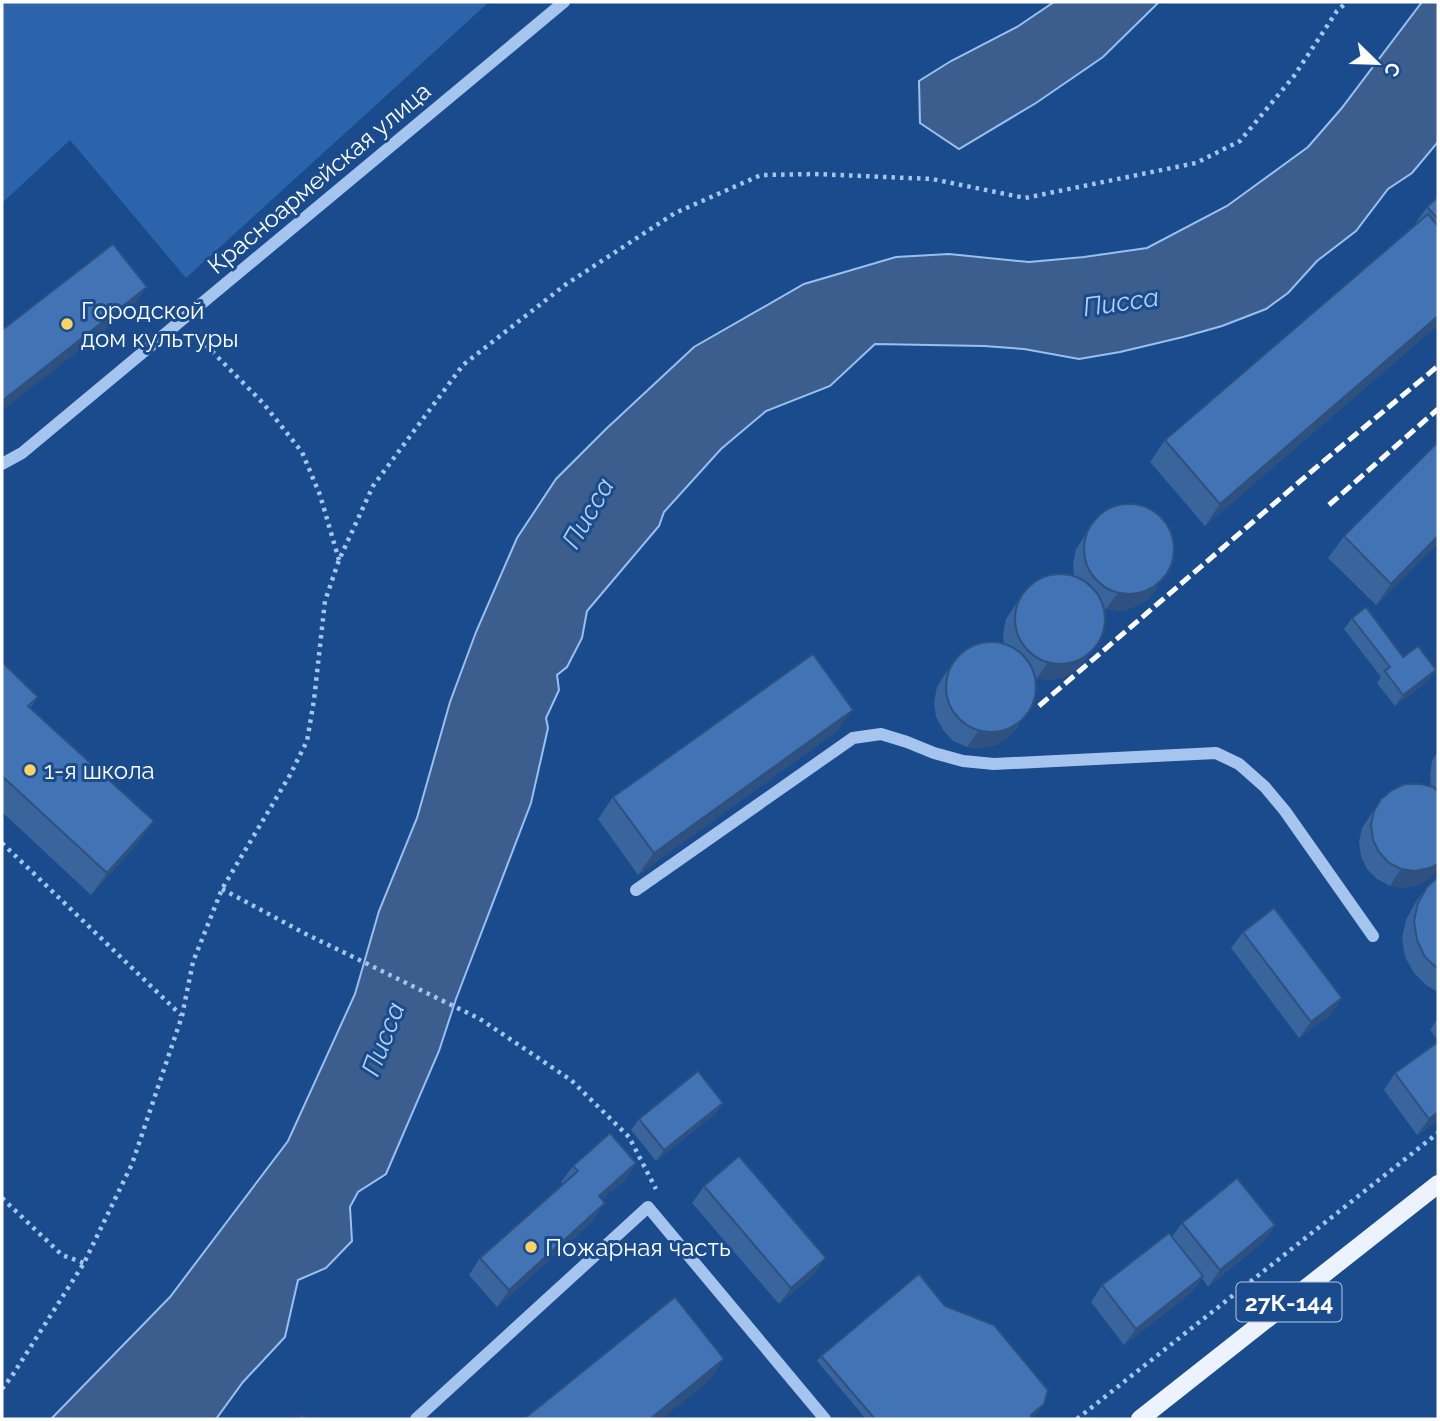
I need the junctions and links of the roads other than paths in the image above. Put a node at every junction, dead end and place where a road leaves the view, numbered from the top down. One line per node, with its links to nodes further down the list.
1 (564, 2): 2 (street, Красноармейская улица)
2 (2, 464)
3 (636, 890): 4 (street)
4 (1373, 936)
5 (1438, 1184): 8 (main road, 27К-144)
6 (416, 1419): 7 (street)
7 (825, 1419)
8 (1140, 1419)

